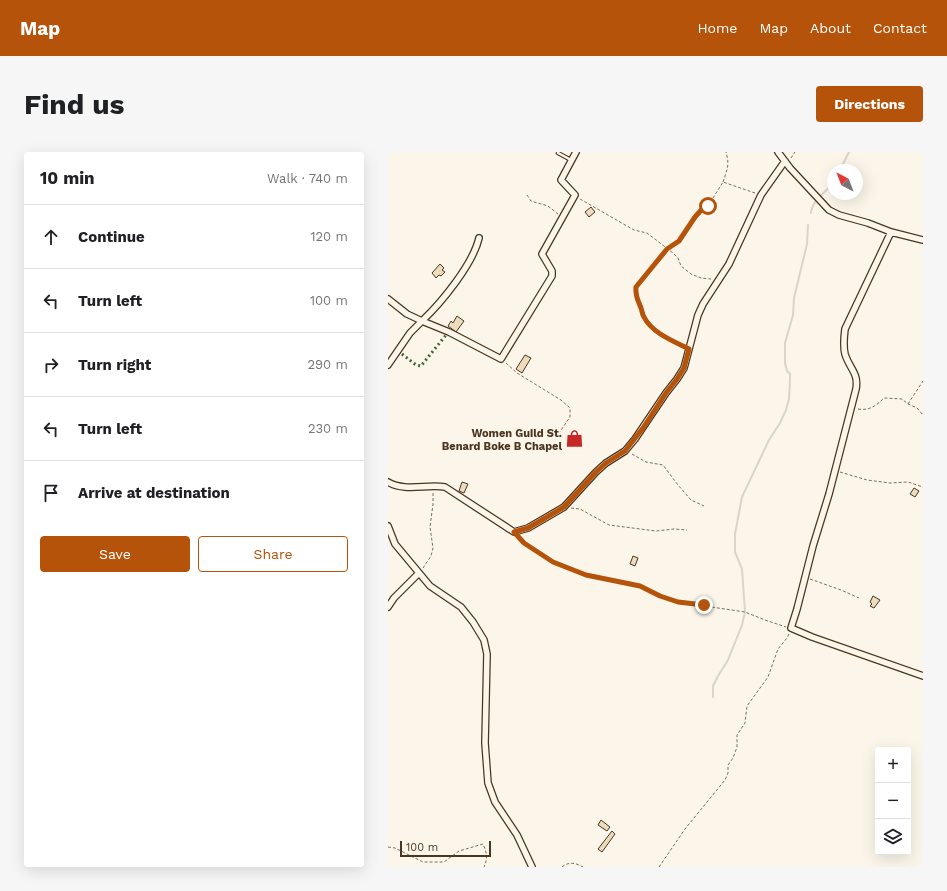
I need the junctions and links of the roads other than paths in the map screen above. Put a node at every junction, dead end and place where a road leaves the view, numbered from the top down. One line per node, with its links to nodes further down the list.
1 (576, 152): 4 (street)
2 (778, 152): 5 (street)
3 (558, 153): 4 (lane)
4 (572, 160): 10 (street)
5 (785, 161): 6 (street); 12 (street)
6 (890, 232): 8 (street); 16 (street)
7 (479, 238): 10 (street)
8 (923, 240)
9 (388, 299): 10 (street)
10 (422, 321): 11 (street)
11 (388, 365)
12 (388, 482)
13 (388, 526): 14 (street)
14 (419, 573): 15 (street); 17 (street)
15 (388, 607)
16 (923, 676)
17 (532, 867)

